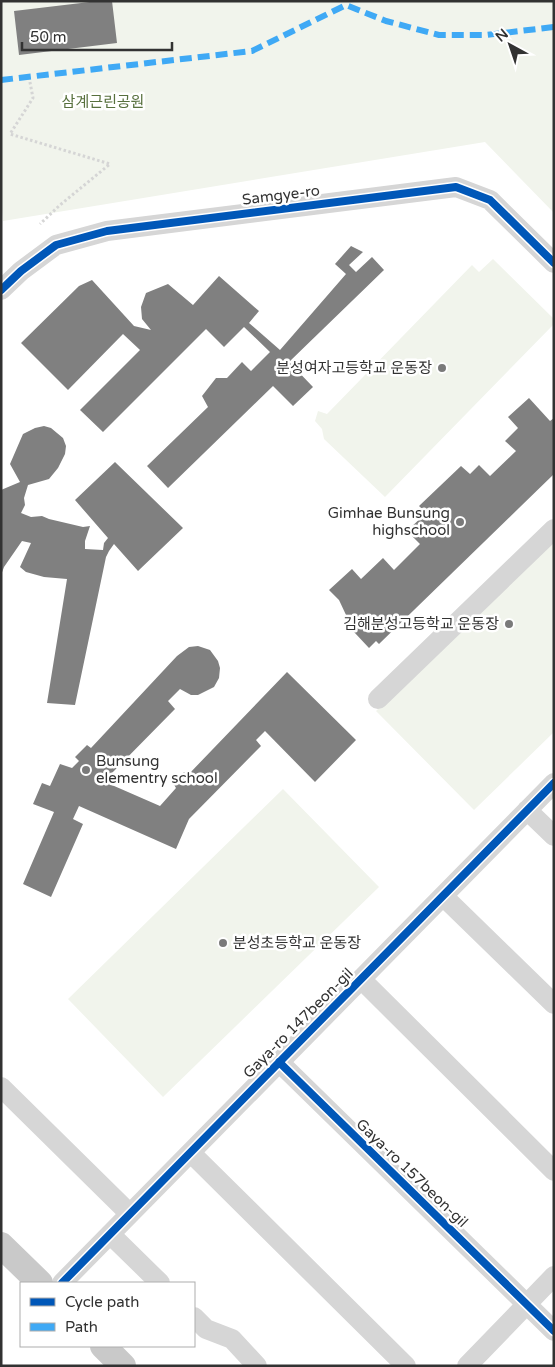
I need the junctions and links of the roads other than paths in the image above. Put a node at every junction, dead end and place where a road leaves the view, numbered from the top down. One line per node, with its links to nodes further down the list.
1 (554, 263): 2 (street, Samgye-ro)
2 (1, 290)
3 (554, 528): 4 (street)
4 (378, 699)
5 (554, 783): 6 (street, Gaya-ro 147beon-gil)
6 (527, 810): 7 (street); 8 (street, Gaya-ro 147beon-gil)
7 (554, 836)
8 (443, 896): 9 (street, Gaya-ro 147beon-gil); 10 (street)
9 (361, 980): 11 (street, Gaya-ro 147beon-gil); 14 (street)
10 (554, 1004)
11 (279, 1062): 13 (street, Gaya-ro 147beon-gil); 22 (street, Gaya-ro 157beon-gil)
12 (1, 1087): 15 (street)
13 (191, 1153): 15 (street, Gaya-ro 147beon-gil); 28 (street)
14 (554, 1171)
15 (130, 1214): 16 (street, Gaya-ro 147beon-gil)
16 (110, 1234): 20 (street, Gaya-ro 147beon-gil); 21 (street)
17 (1, 1245): 19 (main road)
18 (554, 1276): 22 (street)
19 (39, 1282)
20 (63, 1282)
21 (159, 1282)
22 (526, 1304): 24 (street, Gaya-ro 157beon-gil); 29 (street)
23 (195, 1318): 27 (street)
24 (554, 1331)
25 (104, 1347): 26 (main road)
26 (123, 1366)
27 (257, 1366)
28 (406, 1366)
29 (467, 1366)

